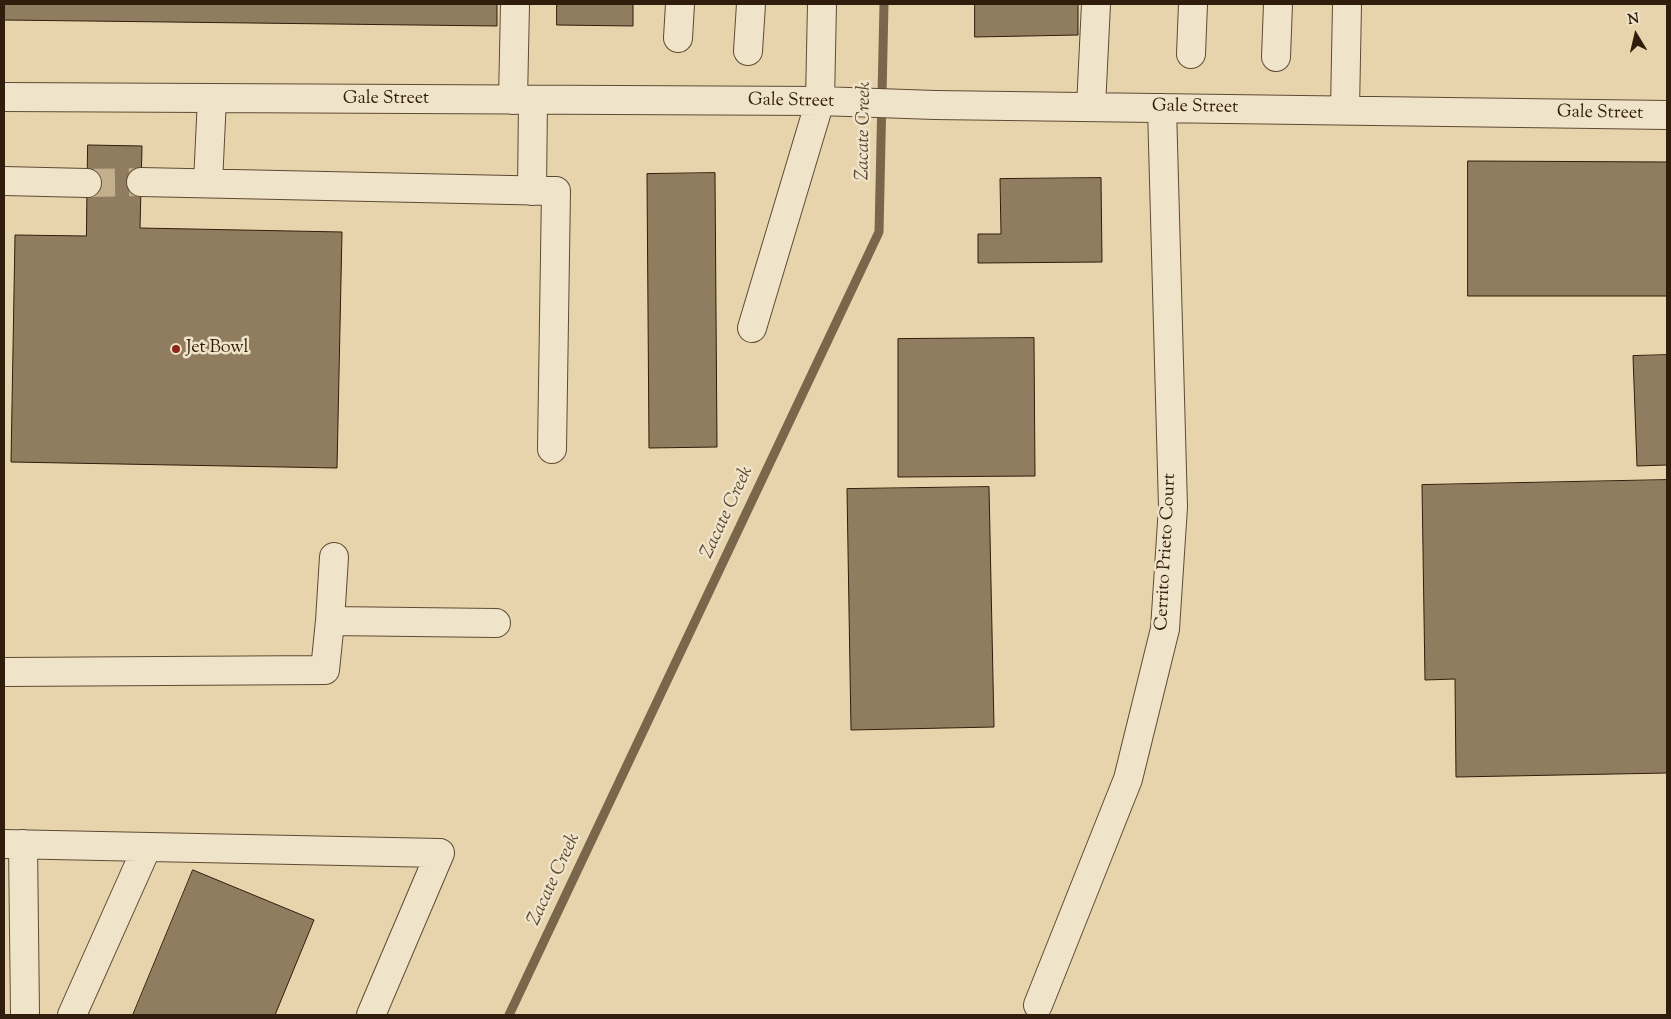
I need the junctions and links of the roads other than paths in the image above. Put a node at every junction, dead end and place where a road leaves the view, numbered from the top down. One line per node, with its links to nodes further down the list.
1 (514, 4): 15 (street)
2 (680, 4): 9 (street)
3 (751, 4): 10 (street)
4 (822, 4): 16 (street)
5 (1096, 4): 17 (street)
6 (1193, 4): 11 (street)
7 (1278, 4): 12 (street)
8 (1347, 4): 19 (street)
9 (678, 38)
10 (748, 51)
11 (1191, 54)
12 (1276, 57)
13 (4, 97): 14 (street, Gale Street)
14 (212, 98): 15 (street, Gale Street); 24 (street)
15 (523, 100): 16 (street, Gale Street); 25 (street)
16 (829, 102): 17 (street, Gale Street); 26 (street)
17 (1091, 107): 18 (street, Gale Street)
18 (1162, 108): 19 (street, Gale Street); 34 (street, Cerrito Prieto Court)
19 (1345, 110): 20 (street, Gale Street)
20 (1667, 115)
21 (4, 181): 23 (street)
22 (141, 182): 24 (street)
23 (87, 183)
24 (208, 183): 25 (street)
25 (532, 190): 27 (street)
26 (752, 328)
27 (552, 449)
28 (334, 557): 29 (street)
29 (330, 621): 30 (street); 31 (street)
30 (496, 623)
31 (4, 672)
32 (13, 844): 33 (street); 35 (street)
33 (147, 847): 36 (street); 37 (street)
34 (1038, 1005)
35 (25, 1015)
36 (72, 1015)
37 (371, 1015)

